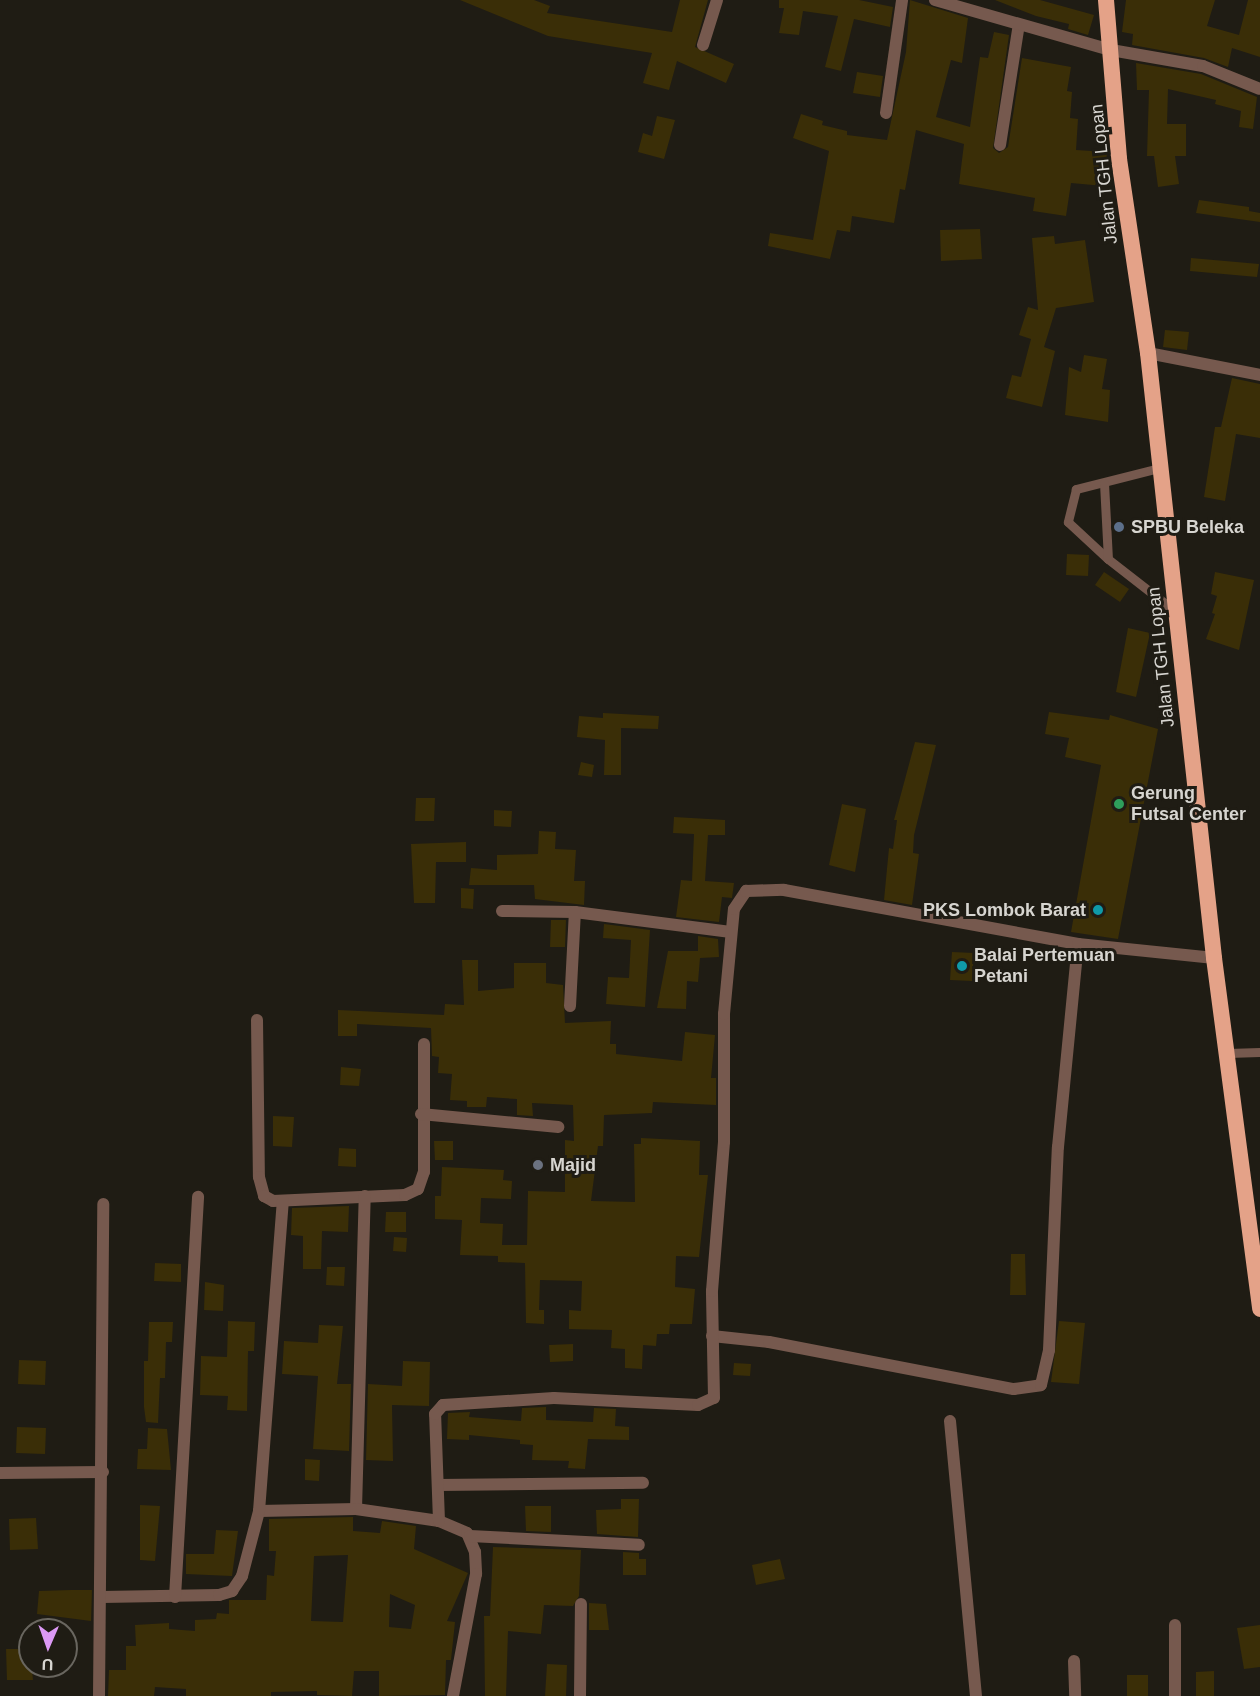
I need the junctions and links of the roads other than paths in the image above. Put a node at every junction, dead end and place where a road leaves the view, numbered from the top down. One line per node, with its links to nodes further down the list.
1 (717, 0): 6 (street)
2 (902, 0): 9 (street)
3 (935, 0): 5 (street)
4 (1106, 0): 7 (highway, Jalan TGH Lopan)
5 (1019, 24): 7 (street); 10 (street)
6 (703, 45)
7 (1111, 50): 8 (street); 11 (highway, Jalan TGH Lopan)
8 (1260, 89)
9 (886, 113)
10 (1000, 145)
11 (1148, 353): 12 (street); 13 (highway, Jalan TGH Lopan)
12 (1260, 375)
13 (1159, 468): 14 (lane); 16 (highway, Jalan TGH Lopan)
14 (1104, 483): 15 (lane); 15 (lane)
15 (1108, 559): 16 (lane)
16 (1176, 612): 21 (highway, Jalan TGH Lopan)
17 (502, 911): 18 (street)
18 (575, 912): 19 (street); 22 (street)
19 (731, 932): 20 (street); 34 (street)
20 (1078, 944): 21 (street); 34 (street)
21 (1214, 958): 26 (highway, Jalan TGH Lopan)
22 (570, 1006)
23 (257, 1020): 31 (street)
24 (424, 1044): 27 (street)
25 (1260, 1052): 26 (lane)
26 (1228, 1053): 33 (highway, Jalan TGH Lopan)
27 (421, 1114): 28 (street); 29 (street)
28 (558, 1127)
29 (365, 1196): 31 (street); 40 (street)
30 (198, 1197): 46 (street)
31 (283, 1201): 41 (street)
32 (103, 1204): 36 (street)
33 (1260, 1309)
34 (712, 1336): 39 (street)
35 (950, 1421): 53 (street)
36 (103, 1472): 37 (street); 45 (street)
37 (0, 1473)
38 (643, 1483): 39 (street)
39 (438, 1485): 42 (street)
40 (356, 1509): 41 (street); 42 (street)
41 (260, 1511): 46 (street)
42 (439, 1521): 43 (street)
43 (470, 1536): 44 (street); 51 (street)
44 (639, 1545)
45 (102, 1597): 46 (street); 50 (street)
46 (175, 1597)
47 (581, 1604): 52 (street)
48 (1175, 1625): 55 (street)
49 (1074, 1661): 54 (street)
50 (99, 1696)
51 (453, 1696)
52 (580, 1696)
53 (976, 1696)
54 (1075, 1696)
55 (1175, 1696)

